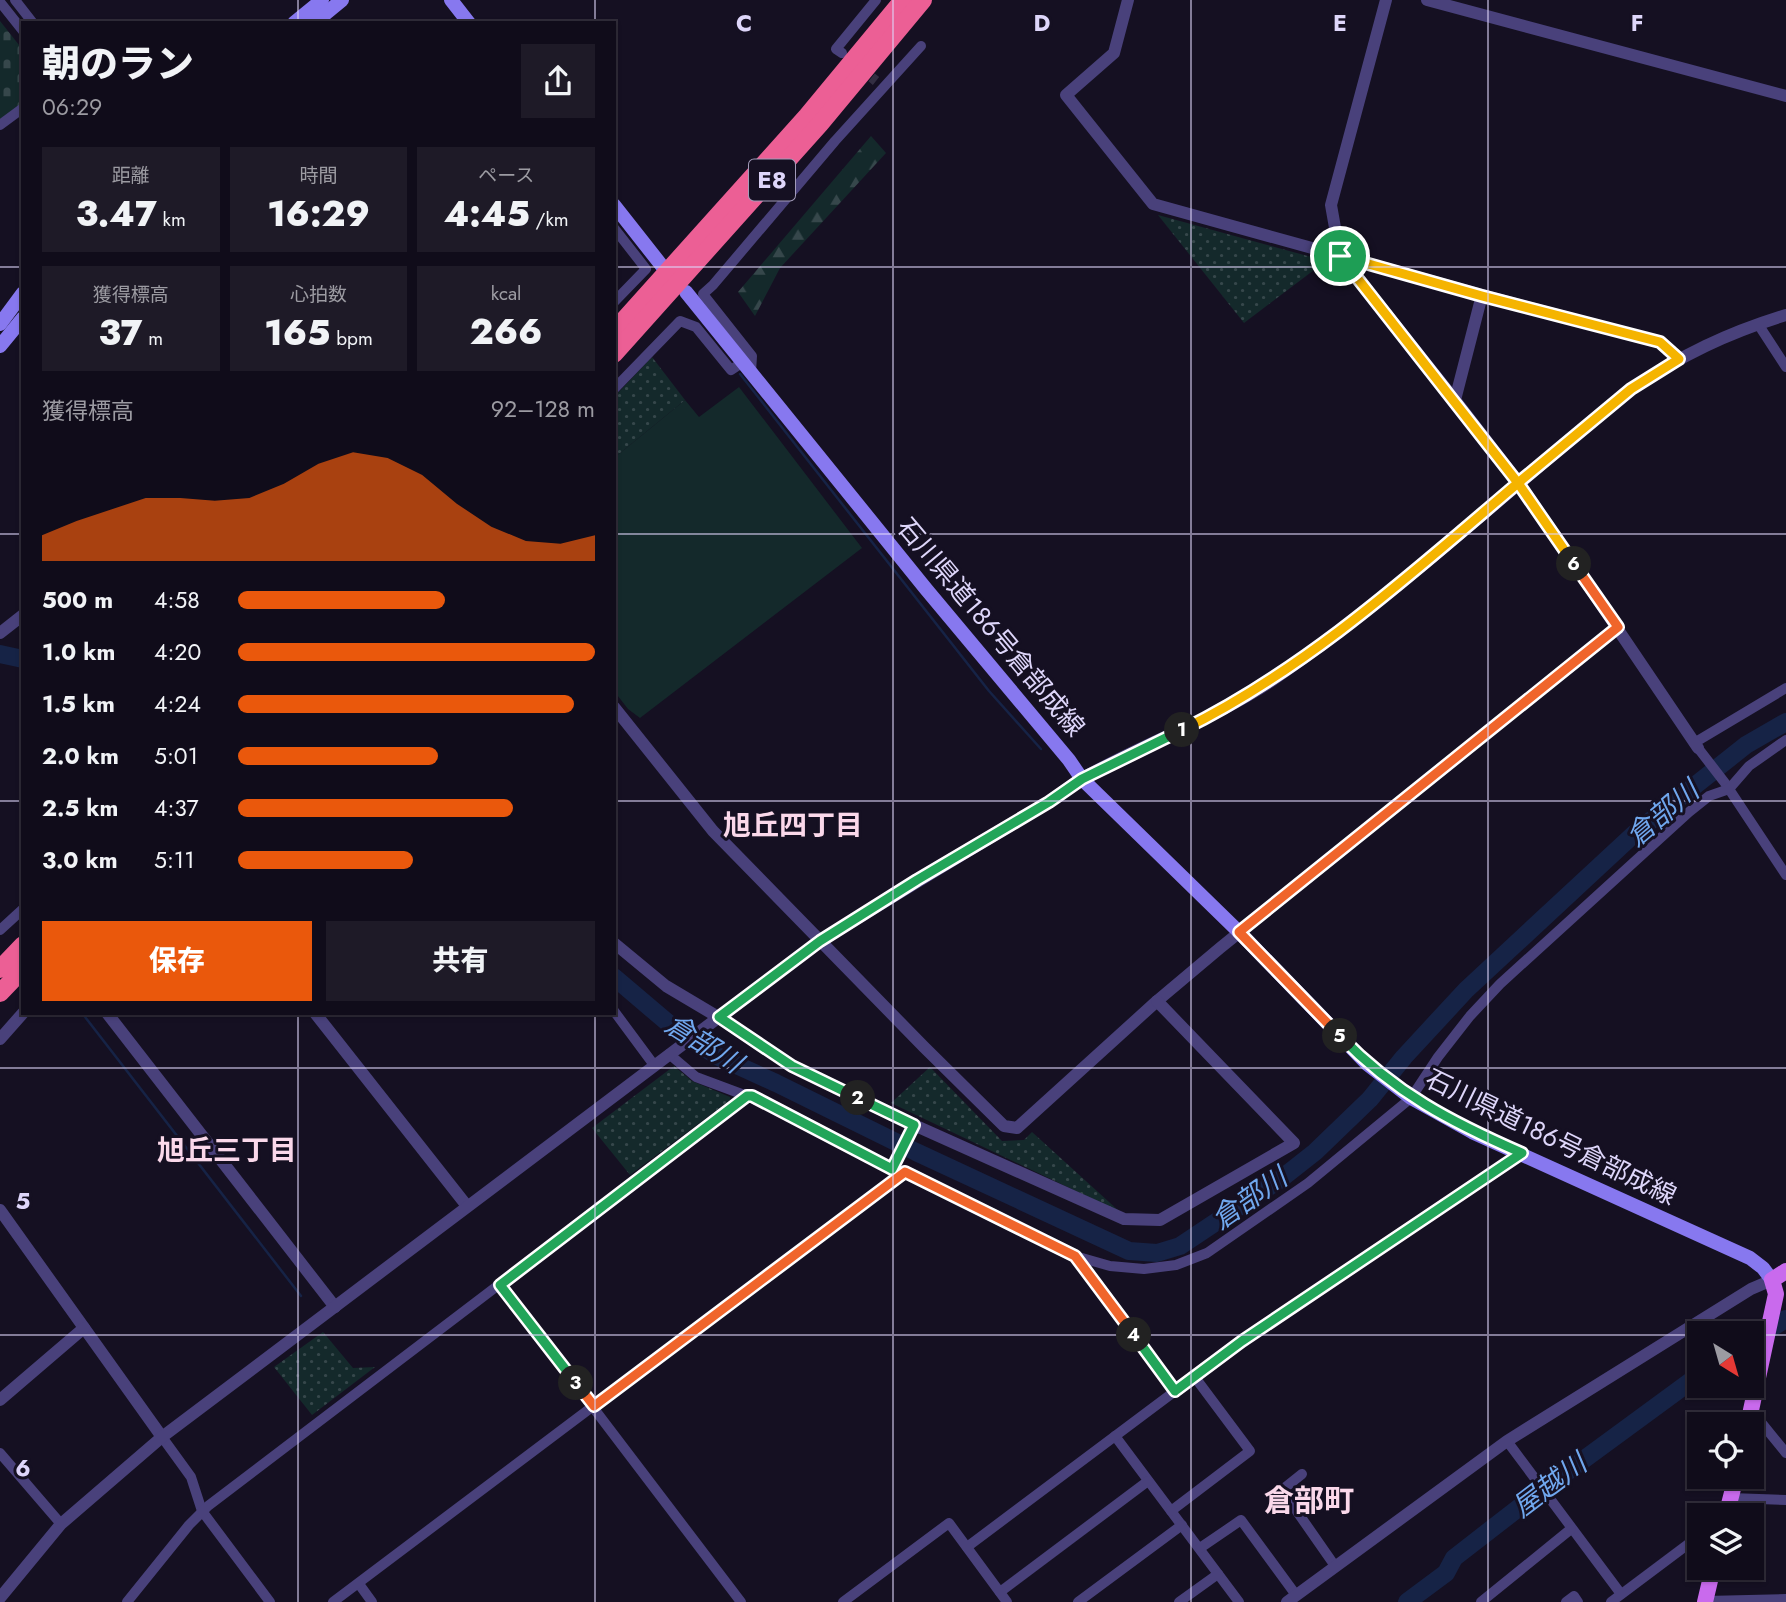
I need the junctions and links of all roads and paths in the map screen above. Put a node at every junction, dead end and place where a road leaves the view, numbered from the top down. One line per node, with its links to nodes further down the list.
1 (15, 0): 12 (street)
2 (322, 0): 13 (main road)
3 (342, 0): 14 (main road)
4 (451, 0): 15 (main road)
5 (876, 0): 18 (street)
6 (903, 0): 34 (highway, E8)
7 (923, 0): 36 (highway, E8)
8 (1128, 0): 24 (street)
9 (1387, 0): 24 (street)
10 (1427, 0): 19 (street)
11 (0, 2): 16 (street)
12 (31, 21)
13 (296, 21)
14 (316, 21)
15 (467, 21)
16 (21, 28)
17 (921, 46): 38 (street)
18 (842, 54)
19 (1786, 96)
20 (21, 109): 21 (street)
21 (0, 125)
22 (616, 208): 25 (main road)
23 (616, 231): 29 (street)
24 (1340, 256): 28 (street); 41 (street)
25 (662, 266)
26 (686, 292): 38 (main road, 石川県道186号倉部成線)
27 (21, 296): 32 (main road)
28 (1482, 296): 37 (street); 41 (street)
29 (616, 300)
30 (1786, 316): 33 (street)
31 (21, 320): 35 (main road)
32 (0, 324)
33 (1758, 324): 37 (street); 39 (street)
34 (616, 329)
35 (0, 346)
36 (616, 352)
37 (1679, 359): 42 (street)
38 (747, 367): 40 (street); 50 (main road, 石川県道186号倉部成線)
39 (1786, 367)
40 (616, 387)
41 (1455, 400): 42 (street)
42 (1518, 483): 44 (street); 50 (street)
43 (21, 617): 45 (street)
44 (1618, 627): 49 (street); 55 (street)
45 (0, 634)
46 (1786, 688): 49 (street)
47 (616, 710): 56 (street)
48 (1786, 740): 51 (street)
49 (1696, 745): 51 (street)
50 (1082, 779): 55 (main road, 石川県道186号倉部成線); 56 (street)
51 (1727, 786): 52 (street); 72 (street)
52 (1786, 875)
53 (21, 911): 54 (street)
54 (0, 930)
55 (1239, 932): 62 (street); 72 (main road, 石川県道186号倉部成線)
56 (820, 941): 62 (street); 67 (street)
57 (616, 945): 67 (street)
58 (21, 947): 59 (highway)
59 (0, 969)
60 (21, 971): 61 (highway)
61 (0, 993)
62 (1157, 1001): 73 (street)
63 (616, 1014): 70 (street)
64 (21, 1015): 68 (street)
65 (109, 1015): 82 (street)
66 (317, 1015): 77 (street)
67 (719, 1017): 69 (street); 73 (street)
68 (0, 1039)
69 (673, 1051): 70 (street); 71 (street)
70 (654, 1065): 77 (street)
71 (747, 1096): 75 (street); 81 (street)
72 (1409, 1096): 74 (main road, 石川県道186号倉部成線); 79 (street)
73 (913, 1128): 75 (street)
74 (1522, 1153): 80 (main road, 石川県道186号倉部成線); 84 (street)
75 (894, 1166): 76 (street)
76 (905, 1172): 79 (street); 87 (street)
77 (467, 1206): 82 (street)
78 (0, 1210): 83 (street)
79 (1075, 1256): 85 (street)
80 (1781, 1277): 88 (main road); 92 (street)
81 (500, 1285): 87 (street); 101 (street)
82 (335, 1307): 91 (street)
83 (84, 1328): 86 (street); 91 (street)
84 (1194, 1376): 85 (street); 102 (street)
85 (1175, 1391): 90 (street)
86 (0, 1400)
87 (594, 1406): 112 (street); 122 (street)
88 (1750, 1412)
89 (1764, 1432): 94 (street)
90 (1115, 1436): 96 (street); 107 (street)
91 (162, 1437): 101 (street); 103 (street)
92 (1507, 1441): 105 (street); 109 (street)
93 (0, 1453): 103 (street)
94 (1786, 1453)
95 (1302, 1474): 109 (street)
96 (1148, 1481): 102 (street); 113 (street)
97 (1733, 1489): 98 (main road)
98 (1731, 1498): 99 (street); 100 (main road)
99 (1786, 1500)
100 (1730, 1503)
101 (202, 1511): 118 (street); 119 (street)
102 (1171, 1511): 104 (street)
103 (61, 1524): 115 (street)
104 (1182, 1525): 108 (street); 125 (street)
105 (1571, 1530): 114 (street); 128 (street)
106 (1687, 1545): 114 (street)
107 (967, 1547): 113 (street); 123 (street)
108 (1200, 1548): 110 (street); 116 (street)
109 (1335, 1566): 116 (street)
110 (1218, 1574): 126 (street); 127 (street)
111 (1710, 1580): 132 (main road)
112 (359, 1584): 120 (street); 121 (street)
113 (1000, 1592): 124 (street)
114 (1621, 1594): 131 (street)
115 (0, 1598)
116 (1291, 1599)
117 (1786, 1599): 132 (street)
118 (127, 1602)
119 (270, 1602)
120 (333, 1602)
121 (372, 1602)
122 (741, 1602)
123 (843, 1602)
124 (1007, 1602)
125 (1078, 1602)
126 (1179, 1602)
127 (1239, 1602)
128 (1480, 1602)
129 (1566, 1602): 130 (street)
130 (1578, 1602)
131 (1611, 1602)
132 (1705, 1602)

